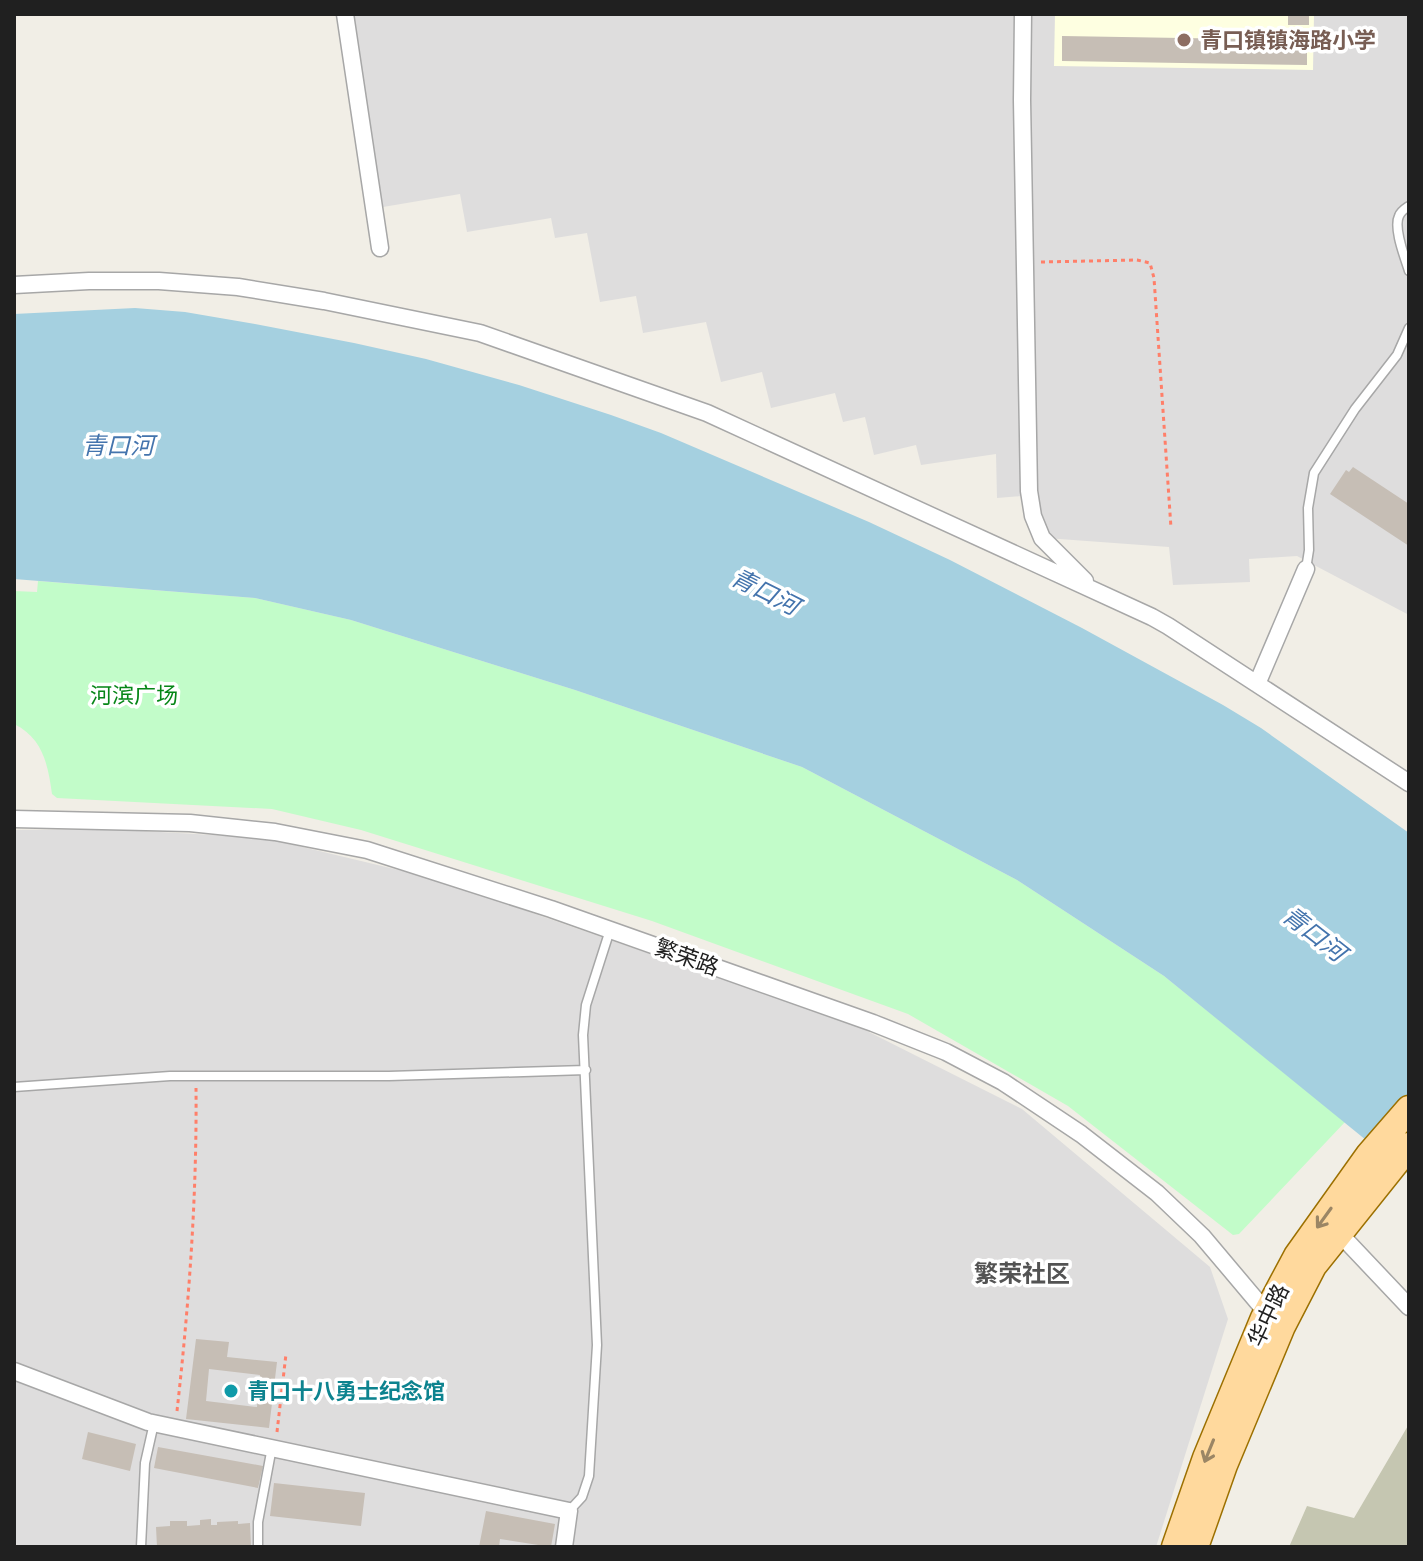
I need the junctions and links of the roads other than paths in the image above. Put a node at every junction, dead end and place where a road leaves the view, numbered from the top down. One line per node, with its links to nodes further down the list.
1 (345, 14): 4 (street)
2 (1023, 14): 9 (street)
3 (1409, 206): 5 (lane)
4 (380, 248)
5 (1409, 271)
6 (14, 285): 9 (street)
7 (1409, 328): 8 (lane)
8 (1306, 569): 10 (street)
9 (1095, 591): 10 (street)
10 (1257, 684): 11 (street)
11 (1409, 783)
12 (14, 819): 13 (street, 繁荣路)
13 (610, 930): 14 (lane); 21 (street, 繁荣路)
14 (586, 1070): 15 (lane); 25 (lane)
15 (14, 1087)
16 (1409, 1109): 18 (main road, 华中路)
17 (1409, 1146): 18 (main road, 华中路)
18 (1379, 1163): 19 (main road, 华中路); 21 (main road, 华中路, one-way to 21)
19 (1339, 1233): 20 (street); 30 (main road, 华中路)
20 (1409, 1307)
21 (1267, 1313): 29 (main road, 华中路, one-way to 29)
22 (14, 1371): 23 (street)
23 (154, 1423): 24 (street); 26 (lane)
24 (274, 1447): 25 (street); 27 (lane)
25 (569, 1511): 28 (street)
26 (141, 1547)
27 (258, 1547)
28 (564, 1547)
29 (1175, 1547)
30 (1195, 1547)

